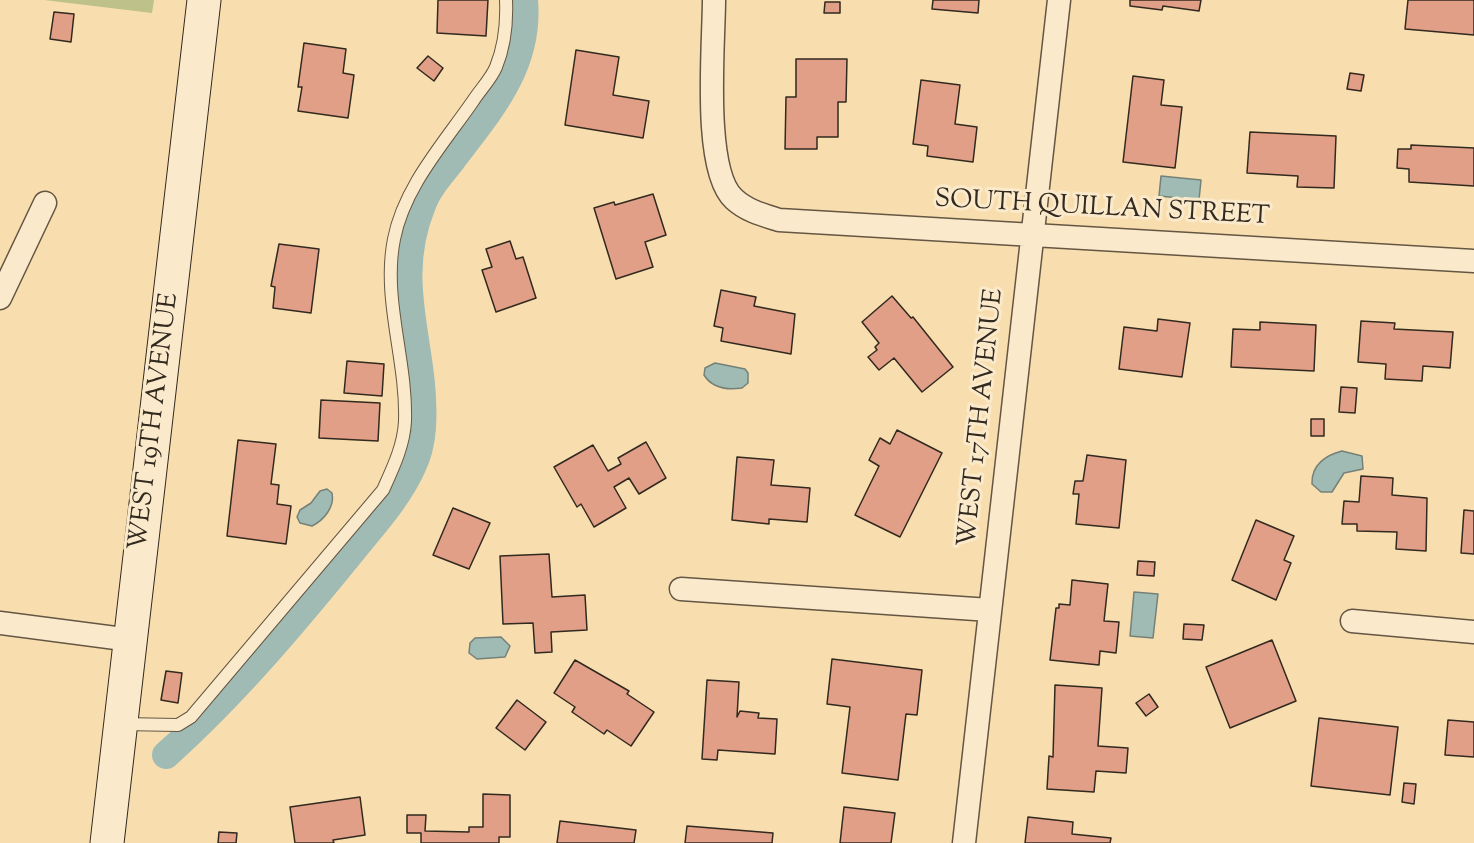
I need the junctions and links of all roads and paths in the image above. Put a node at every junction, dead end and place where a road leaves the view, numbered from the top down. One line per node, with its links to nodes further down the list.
1 (204, 0): 14 (street, WEST 19TH AVENUE)
2 (506, 0): 15 (lane)
3 (714, 0): 6 (street, SOUTH QUILLAN STREET)
4 (1059, 0): 6 (street, WEST 17TH AVENUE)
5 (45, 203): 8 (street)
6 (1033, 234): 7 (street, SOUTH QUILLAN STREET); 10 (street, WEST 17TH AVENUE)
7 (1474, 261)
8 (0, 298)
9 (681, 589): 10 (street)
10 (990, 610): 17 (street, WEST 17TH AVENUE)
11 (1352, 621): 13 (street)
12 (0, 623): 14 (street)
13 (1474, 632)
14 (131, 640): 15 (street, WEST 19TH AVENUE)
15 (122, 724): 16 (street, WEST 19TH AVENUE)
16 (107, 843)
17 (964, 843)

